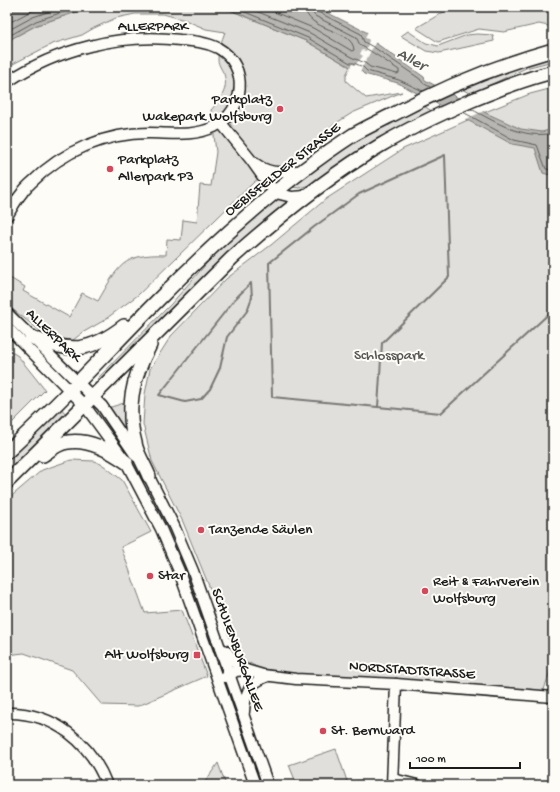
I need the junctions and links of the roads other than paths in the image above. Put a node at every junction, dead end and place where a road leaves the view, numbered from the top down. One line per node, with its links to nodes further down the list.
1 (553, 50): 6 (main road, OEBISFELDER STRASSE)
2 (553, 72): 7 (main road)
3 (7, 82): 4 (street, ALLERPARK)
4 (221, 123): 5 (street); 10 (street, ALLERPARK)
5 (251, 160): 6 (street); 8 (street)
6 (304, 170): 8 (main road, OEBISFELDER STRASSE)
7 (316, 188): 8 (street); 9 (main road)
8 (276, 191): 9 (street); 11 (main road, OEBISFELDER STRASSE)
9 (306, 196): 14 (main road)
10 (7, 216)
11 (158, 299): 15 (main road); 16 (main road, OEBISFELDER STRASSE)
12 (7, 312): 15 (street, ALLERPARK)
13 (7, 327): 16 (street, ALLERPARK)
14 (158, 331): 17 (main road); 21 (main road)
15 (31, 337): 16 (street, ALLERPARK)
16 (74, 386): 17 (street, SCHULENBURGALLEE); 18 (main road, OEBISFELDER STRASSE)
17 (89, 401): 19 (street, SCHULENBURGALLEE); 20 (main road); 21 (street, SCHULENBURGALLEE)
18 (7, 452)
19 (126, 462): 20 (main road); 24 (street, SCHULENBURGALLEE)
20 (21, 469): 22 (main road)
21 (149, 476): 23 (street, SCHULENBURGALLEE)
22 (7, 482)
23 (174, 526): 24 (street); 25 (street, SCHULENBURGALLEE)
24 (161, 529): 29 (street, SCHULENBURGALLEE)
25 (220, 648): 26 (street, NORDSTADTSTRASSE); 27 (street, SCHULENBURGALLEE)
26 (246, 670): 27 (street, NORDSTADTSTRASSE); 28 (street, NORDSTADTSTRASSE)
27 (230, 675): 28 (street, NORDSTADTSTRASSE); 29 (street, NORDSTADTSTRASSE); 33 (street, SCHULENBURGALLEE)
28 (266, 675): 30 (street, NORDSTADTSTRASSE); 33 (street)
29 (218, 680): 36 (street, SCHULENBURGALLEE)
30 (396, 684): 31 (street, NORDSTADTSTRASSE); 34 (street)
31 (552, 694)
32 (7, 713): 35 (street)
33 (244, 714): 37 (street, SCHULENBURGALLEE)
34 (392, 782): 38 (street)
35 (107, 785)
36 (255, 785)
37 (268, 785)
38 (417, 785)

